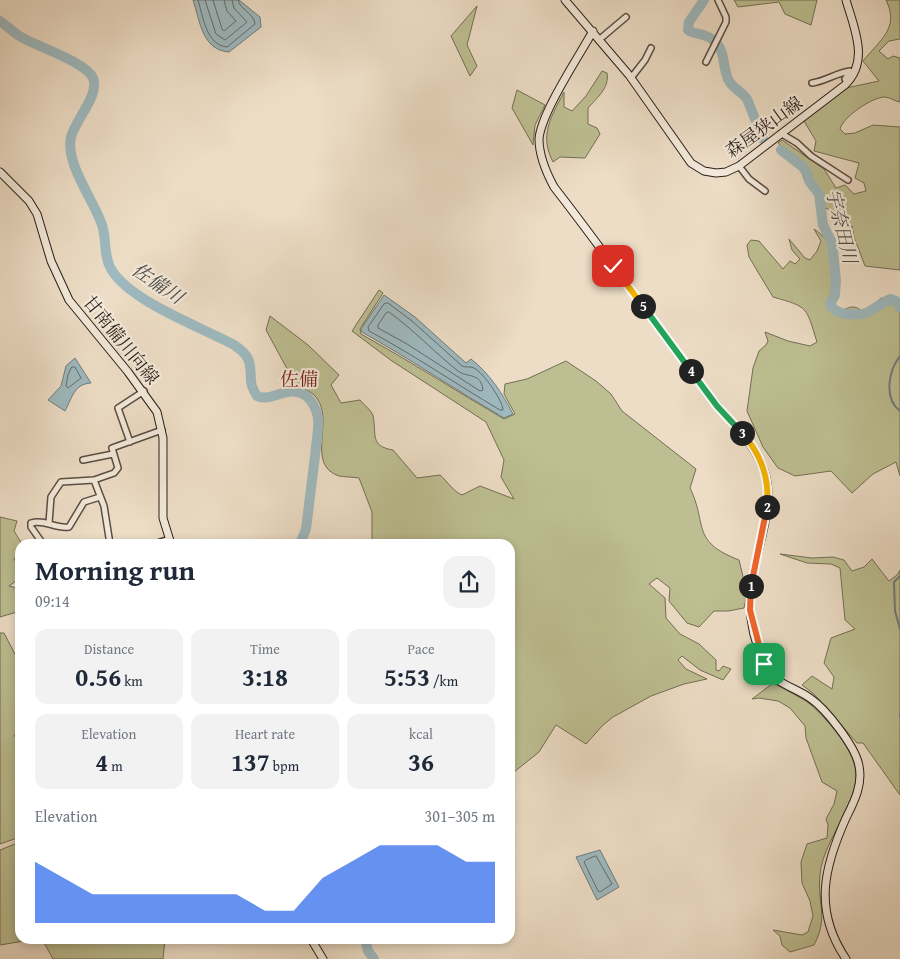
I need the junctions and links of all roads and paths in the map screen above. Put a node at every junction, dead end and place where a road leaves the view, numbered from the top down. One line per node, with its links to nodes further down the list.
1 (565, 0): 5 (street, 森屋狭山線)
2 (718, 0): 8 (street)
3 (846, 0): 10 (street, 森屋狭山線)
4 (626, 17): 6 (street)
5 (593, 31): 6 (street, 森屋狭山線); 30 (street)
6 (600, 39): 9 (street, 森屋狭山線)
7 (651, 48): 9 (street)
8 (706, 62)
9 (632, 78): 13 (street, 森屋狭山線)
10 (848, 82): 11 (street); 12 (street, 森屋狭山線)
11 (812, 83)
12 (782, 134): 13 (street, 森屋狭山線); 15 (street)
13 (739, 166): 16 (street)
14 (0, 172): 17 (street, 甘南備川向線)
15 (848, 180)
16 (765, 190)
17 (144, 391): 18 (street, 甘南備川向線); 19 (street)
18 (162, 430): 19 (street); 27 (street, 甘南備川向線)
19 (130, 442): 20 (street)
20 (113, 454): 21 (street); 22 (street)
21 (83, 460)
22 (94, 480): 23 (street); 24 (street)
23 (100, 497): 24 (street); 26 (street)
24 (49, 523): 25 (street)
25 (39, 539)
26 (109, 539)
27 (169, 539)
28 (314, 944): 29 (street)
29 (323, 959)
30 (846, 959)

